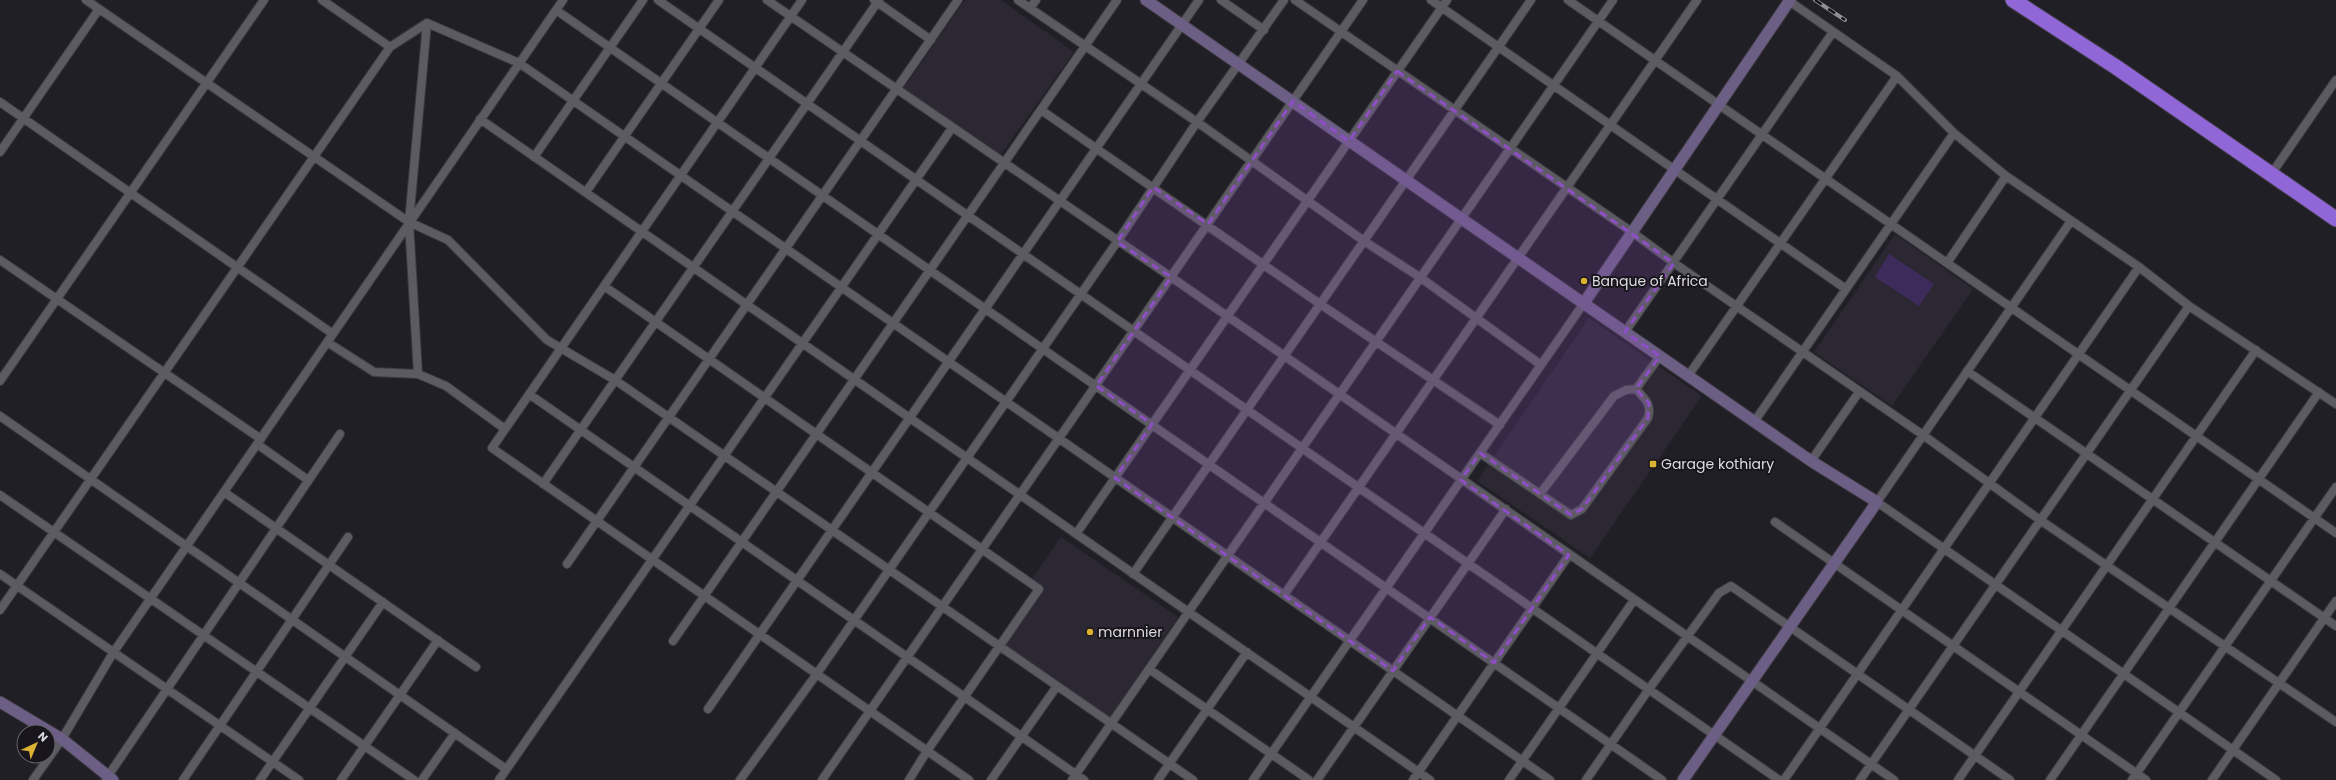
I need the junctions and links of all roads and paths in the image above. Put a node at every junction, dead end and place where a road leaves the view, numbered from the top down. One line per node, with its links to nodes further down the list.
1 (86, 0): 30 (street)
2 (264, 0): 53 (street)
3 (322, 0): 41 (street)
4 (563, 0): 31 (street)
5 (643, 0): 43 (street)
6 (658, 0): 36 (street)
7 (719, 0): 36 (street)
8 (767, 0): 32 (street)
9 (802, 0): 32 (street)
10 (958, 0): 40 (street)
11 (1018, 0): 29 (street)
12 (1036, 0): 29 (street)
13 (1117, 0): 42 (street)
14 (1146, 0): 35 (main road)
15 (1199, 0): 35 (street)
16 (1221, 0): 37 (street)
17 (1284, 0): 37 (street)
18 (1295, 0): 39 (street)
19 (1363, 0): 39 (street)
20 (1431, 0): 28 (street)
21 (1531, 0): 44 (street)
22 (1568, 0): 33 (street)
23 (1613, 0): 33 (street)
24 (1697, 0): 46 (street)
25 (2013, 0): 85 (highway)
26 (877, 1): 40 (street); 45 (street)
27 (1789, 1): 38 (street); 62 (main road)
28 (1444, 4): 44 (street); 50 (street)
29 (1030, 8): 42 (street)
30 (99, 9): 53 (street); 65 (street)
31 (556, 10): 43 (street); 47 (street)
32 (791, 16): 45 (street); 49 (street)
33 (1599, 20): 46 (street); 56 (street)
34 (427, 23): 41 (street); 47 (street); 104 (street)
35 (1182, 25): 48 (main road); 55 (street)
36 (699, 28): 49 (street); 54 (street)
37 (1264, 30): 48 (street)
38 (1833, 32): 51 (street); 72 (street)
39 (1341, 33): 50 (street); 60 (street)
40 (931, 40): 57 (street)
41 (390, 47): 79 (street)
42 (1085, 47): 55 (street); 63 (street)
43 (610, 48): 54 (street); 58 (street)
44 (1498, 48): 56 (street); 64 (street)
45 (843, 52): 57 (street); 61 (street)
46 (1655, 61): 62 (street); 69 (street)
47 (519, 63): 58 (street); 66 (street)
48 (1239, 65): 60 (main road); 68 (street)
49 (755, 68): 61 (street); 67 (street)
50 (1398, 71): 64 (street); 74 (street)
51 (1897, 76): 71 (street); 89 (street)
52 (2336, 80): 85 (street)
53 (207, 83): 79 (street); 94 (street)
54 (661, 83): 67 (street); 73 (street)
55 (1140, 86): 68 (street); 76 (street)
56 (1553, 86): 69 (street); 77 (street)
57 (896, 89): 70 (street); 75 (street)
58 (573, 100): 73 (street); 80 (street)
59 (0, 102): 65 (street)
60 (1292, 102): 74 (main road); 82 (street)
61 (807, 104): 75 (street); 81 (street)
62 (1718, 105): 72 (street); 84 (main road)
63 (1041, 110): 76 (street); 83 (street)
64 (1454, 111): 77 (street); 90 (street)
65 (23, 118): 78 (street); 94 (street)
66 (480, 119): 80 (street); 104 (street)
67 (718, 122): 81 (street); 86 (street)
68 (1196, 122): 82 (street); 92 (street)
69 (1610, 125): 84 (street); 91 (street)
70 (952, 128): 83 (street); 88 (street)
71 (1954, 133): 87 (street); 106 (street)
72 (1762, 134): 89 (street); 96 (street)
73 (624, 136): 86 (street); 93 (street)
74 (1349, 140): 90 (main road); 97 (street)
75 (861, 141): 88 (street); 95 (street)
76 (1097, 149): 92 (street); 98 (street)
77 (1510, 149): 91 (street); 101 (street)
78 (0, 152)
79 (314, 157): 104 (street); 121 (street)
80 (534, 157): 93 (street)
81 (769, 158): 95 (street); 99 (street)
82 (1250, 162): 97 (street); 105 (street)
83 (1004, 164): 98 (street); 100 (street)
84 (1674, 170): 96 (street); 108 (main road)
85 (2272, 173): 102 (highway)
86 (681, 175): 99 (street); 107 (street)
87 (2006, 176): 103 (street); 118 (street)
88 (916, 179): 100 (street); 109 (street)
89 (1826, 179): 106 (street); 112 (street)
90 (1407, 181): 101 (main road); 110 (street)
91 (1568, 186): 108 (street); 115 (street)
92 (1153, 187): 105 (street); 111 (street)
93 (586, 192): 107 (street)
94 (130, 193): 121 (street); 130 (street)
95 (823, 196): 109 (street); 113 (street)
96 (1719, 198): 112 (street); 117 (street)
97 (1307, 201): 110 (street); 119 (street)
98 (1059, 202): 111 (street); 114 (street)
99 (732, 211): 113 (street); 122 (street)
100 (968, 216): 114 (street); 123 (street)
101 (1461, 218): 115 (main road); 125 (street)
102 (2336, 219)
103 (2071, 221): 120 (street); 136 (street)
104 (409, 222): 144 (street); 148 (street); 161 (street)
105 (1208, 224): 119 (street); 124 (street)
106 (1890, 224): 118 (street); 128 (street)
107 (642, 232): 122 (street); 126 (street)
108 (1632, 232): 117 (street); 131 (main road)
109 (878, 234): 123 (street); 127 (street)
110 (1364, 241): 125 (street); 132 (street)
111 (1117, 242): 124 (street); 129 (street)
112 (1781, 244): 128 (street); 134 (street)
113 (786, 249): 127 (street); 133 (street)
114 (1023, 254): 129 (street); 137 (street)
115 (1518, 258): 131 (main road); 139 (street)
116 (0, 260): 130 (street)
117 (1674, 263): 134 (street); 143 (street)
118 (1946, 263): 136 (street)
119 (1263, 265): 132 (street); 138 (street)
120 (2139, 267): 135 (street); 152 (street)
121 (238, 268): 144 (street); 160 (street)
122 (694, 268): 133 (street); 140 (street)
123 (930, 270): 137 (street); 141 (street)
124 (1171, 277): 138 (street); 142 (street)
125 (1421, 278): 139 (street); 145 (street)
126 (604, 286): 140 (street); 148 (street)
127 (841, 287): 141 (street); 147 (street)
128 (1846, 288): 151 (street)
129 (1081, 293): 142 (street); 149 (street)
130 (57, 299): 160 (street); 166 (street)
131 (1584, 303): 143 (main road); 157 (street)
132 (1320, 304): 145 (street); 154 (street)
133 (747, 305): 147 (street); 155 (street)
134 (1738, 306): 151 (street); 162 (street)
135 (2189, 306): 150 (street); 169 (street)
136 (2011, 308): 152 (street); 159 (street)
137 (985, 309): 149 (street); 156 (street)
138 (1226, 318): 154 (street); 158 (street)
139 (1476, 319): 157 (street); 165 (street)
140 (656, 323): 155 (street); 163 (street)
141 (893, 323): 156 (street); 164 (street)
142 (1134, 331): 158 (street); 167 (street)
143 (1625, 332): 153 (main road)
144 (333, 334): 146 (street)
145 (1377, 341): 165 (street); 173 (street)
146 (327, 342): 161 (street); 193 (street)
147 (802, 343): 164 (street); 174 (street)
148 (561, 348): 163 (street); 172 (street)
149 (1042, 350): 167 (street); 175 (street)
150 (2256, 350): 171 (street); 191 (street)
151 (1802, 352): 170 (street); 182 (street)
152 (2078, 354): 169 (street); 181 (street)
153 (1660, 356): 162 (main road); 168 (street)
154 (1283, 357): 173 (street); 177 (street)
155 (709, 360): 174 (street); 179 (street)
156 (949, 362): 175 (street); 180 (street)
157 (1541, 365): 184 (street)
158 (1190, 370): 177 (street); 183 (street)
159 (1967, 371): 181 (street); 190 (street)
160 (165, 373): 193 (street); 204 (street)
161 (418, 374): 185 (street)
162 (1688, 376): 182 (main road)
163 (615, 380): 179 (street); 186 (street)
164 (854, 380): 180 (street); 188 (street)
165 (1435, 380): 184 (street); 189 (street)
166 (0, 381)
167 (1096, 386): 183 (street); 192 (street)
168 (1636, 389): 214 (street); 214 (street)
169 (2130, 390): 191 (street); 196 (street)
170 (1860, 392): 190 (street); 199 (street)
171 (2319, 392): 176 (street); 207 (street)
172 (529, 394): 185 (street); 186 (street)
173 (1339, 396): 189 (street); 194 (street)
174 (764, 398): 188 (street); 197 (street)
175 (1006, 402): 192 (street); 198 (street)
176 (2336, 404)
177 (1247, 410): 194 (street); 200 (street)
178 (0, 416): 204 (street)
179 (669, 418): 197 (street); 201 (street)
180 (910, 418): 198 (street); 202 (street)
181 (2035, 418): 196 (street); 208 (street)
182 (1754, 422): 199 (main road)
183 (1152, 424): 200 (street); 203 (street)
184 (1500, 425): 195 (street)
185 (505, 429): 209 (street)
186 (581, 430): 201 (street); 209 (street)
187 (340, 434): 205 (street)
188 (816, 434): 202 (street); 213 (street)
189 (1395, 435): 206 (street); 210 (street)
190 (1923, 435): 208 (street); 218 (street)
191 (2196, 436): 207 (street); 217 (street)
192 (1059, 439): 203 (street); 215 (street)
193 (258, 442): 205 (street); 212 (street)
194 (1302, 448): 210 (street); 219 (street)
195 (1480, 453): 206 (street); 214 (street)
196 (2087, 454): 217 (street); 225 (street)
197 (724, 456): 213 (street); 220 (street)
198 (968, 457): 215 (street); 222 (street)
199 (1811, 461): 218 (main road)
200 (1209, 464): 219 (street); 223 (street)
201 (634, 467): 220 (street); 226 (street)
202 (872, 473): 222 (street); 229 (street)
203 (1115, 478): 223 (street); 233 (street)
204 (91, 480): 230 (street); 238 (street)
205 (308, 480): 228 (street)
206 (1461, 480): 221 (street); 231 (street)
207 (2259, 480): 224 (street); 237 (street)
208 (1989, 483): 225 (street); 239 (street)
209 (544, 484): 226 (street)
210 (1359, 487): 231 (street); 236 (street)
211 (2336, 487): 224 (street)
212 (224, 492): 228 (street); 238 (street)
213 (776, 492): 229 (street); 235 (street)
214 (1540, 494)
215 (1020, 495): 233 (street); 240 (street)
216 (0, 496): 230 (street)
217 (2153, 500): 237 (street); 248 (street)
218 (1877, 502): 239 (street); 245 (main road)
219 (1264, 503): 236 (street); 242 (street)
220 (690, 506): 235 (street); 243 (street)
221 (1506, 509): 241 (street); 244 (street)
222 (929, 512): 240 (street); 249 (street)
223 (1172, 517): 242 (street); 251 (street)
224 (2314, 518): 232 (street); 253 (street)
225 (2040, 520): 248 (street); 255 (street)
226 (597, 521): 243 (street); 246 (street)
227 (1775, 522): 245 (street)
228 (276, 528): 247 (street); 254 (street)
229 (832, 530): 249 (street); 252 (street)
230 (54, 533): 256 (street); 260 (street)
231 (1424, 533): 244 (street); 257 (street)
232 (2336, 533)
233 (1076, 534): 251 (street)
234 (348, 538): 247 (street)
235 (742, 542): 252 (street); 259 (street)
236 (1321, 542): 257 (street); 258 (street)
237 (2215, 542): 253 (street); 266 (street)
238 (187, 546): 254 (street); 260 (street)
239 (1944, 549): 255 (street); 268 (street)
240 (982, 550): 264 (street); 283 (street)
241 (1569, 555): 261 (street); 265 (street)
242 (1228, 556): 258 (street); 269 (street)
243 (652, 560): 259 (street); 337 (street)
244 (1468, 563): 265 (street); 270 (street)
245 (1834, 563): 268 (street); 275 (main road)
246 (567, 564)
247 (329, 565): 263 (street); 272 (street)
248 (2107, 566): 266 (street); 276 (street)
249 (889, 570): 264 (street); 273 (street)
250 (0, 574): 256 (street)
251 (1133, 574): 269 (street)
252 (797, 581): 273 (street); 277 (street)
253 (2271, 581): 271 (street); 285 (street)
254 (238, 582): 272 (street); 278 (street)
255 (1995, 585): 276 (street); 284 (street)
256 (17, 586): 267 (street); 287 (street)
257 (1386, 588): 270 (street); 282 (street)
258 (1284, 595): 282 (street)
259 (704, 596): 277 (street); 281 (street)
260 (150, 599): 278 (street); 287 (street)
261 (1634, 600): 279 (street); 288 (street)
262 (2336, 601): 271 (street)
263 (383, 602): 280 (street); 289 (street)
264 (942, 607): 283 (street); 290 (street)
265 (1532, 608): 288 (street); 291 (street)
266 (2169, 608): 285 (street); 297 (street)
267 (0, 610)
268 (1902, 610): 284 (street); 296 (street)
269 (1189, 612): 286 (street); 293 (street)
270 (1430, 617): 291 (street); 294 (street)
271 (2324, 618): 274 (street); 300 (street)
272 (292, 620): 289 (street); 295 (street)
273 (854, 620): 290 (street); 298 (street)
274 (2336, 626)
275 (1789, 628): 279 (street); 296 (street); 299 (main road)
276 (2062, 631): 297 (street); 304 (street)
277 (760, 634): 298 (street); 311 (street)
278 (202, 635): 295 (street); 302 (street)
279 (1688, 637): 299 (street); 303 (street)
280 (438, 640): 292 (street); 305 (street)
281 (673, 640)
282 (1350, 641): 294 (street); 307 (street)
283 (999, 646): 301 (street); 306 (street)
284 (1953, 646): 304 (street); 313 (street)
285 (2225, 647): 300 (street); 315 (street)
286 (1247, 652): 307 (street); 312 (street)
287 (113, 653): 302 (street); 326 (street)
288 (1596, 653): 303 (street); 310 (street)
289 (345, 657): 305 (street); 309 (street)
290 (907, 657): 306 (street); 314 (street)
291 (1494, 663): 310 (street); 316 (street)
292 (476, 667)
293 (1150, 669): 312 (street); 319 (street)
294 (1393, 671): 316 (street); 320 (street)
295 (256, 672): 309 (street); 318 (street)
296 (1857, 674): 313 (street); 321 (street)
297 (2124, 674): 315 (street); 324 (street)
298 (816, 675): 314 (street); 350 (street)
299 (1752, 681): 321 (street); 323 (main road)
300 (2279, 682): 317 (street); 329 (street)
301 (1057, 686): 319 (street); 325 (street)
302 (165, 689): 318 (street); 341 (street)
303 (1649, 689): 323 (street); 327 (street)
304 (2020, 692): 324 (street); 332 (street)
305 (400, 695): 322 (street); 328 (street)
306 (964, 697): 325 (street); 330 (street)
307 (1311, 697): 320 (street); 331 (street)
308 (0, 702): 326 (main road)
309 (310, 708): 328 (street); 333 (street)
310 (1559, 708): 327 (street); 334 (street)
311 (708, 709)
312 (1207, 709): 331 (street); 335 (street)
313 (1908, 710): 332 (street); 336 (street)
314 (870, 711): 330 (street); 351 (street)
315 (2179, 713): 329 (street); 340 (street)
316 (1458, 716): 334 (street); 338 (street)
317 (2336, 722)
318 (220, 724): 333 (street); 343 (street)
319 (1111, 724): 335 (street); 339 (street)
320 (1354, 727): 338 (street); 360 (street)
321 (1819, 728): 336 (street); 369 (street)
322 (455, 733): 337 (street); 348 (street)
323 (1714, 735): 367 (main road); 368 (street)
324 (2081, 735): 340 (street); 374 (street)
325 (1022, 737): 339 (street); 354 (street)
326 (62, 739): 341 (main road); 342 (street)
327 (1611, 744): 365 (street); 366 (street)
328 (365, 746): 346 (street); 347 (street)
329 (2233, 750): 376 (street); 377 (street)
330 (927, 751): 352 (street); 353 (street)
331 (1272, 754): 358 (street); 359 (street)
332 (1975, 756): 372 (street); 373 (street)
333 (273, 761): 344 (street); 345 (street)
334 (1522, 761): 363 (street); 364 (street)
335 (1170, 764): 356 (street); 357 (street)
336 (1871, 764): 370 (street); 371 (street)
337 (506, 769): 349 (street)
338 (1419, 772): 361 (street); 362 (street)
339 (1074, 777): 355 (street)
340 (2135, 777): 375 (street)
341 (109, 779)
342 (33, 780)
343 (183, 780)
344 (260, 780)
345 (299, 780)
346 (341, 780)
347 (414, 780)
348 (422, 780)
349 (499, 780)
350 (740, 780)
351 (822, 780)
352 (909, 780)
353 (969, 780)
354 (991, 780)
355 (1084, 780)
356 (1158, 780)
357 (1193, 780)
358 (1254, 780)
359 (1309, 780)
360 (1318, 780)
361 (1413, 780)
362 (1430, 780)
363 (1509, 780)
364 (1550, 780)
365 (1586, 780)
366 (1662, 780)
367 (1683, 780)
368 (1779, 780)
369 (1784, 780)
370 (1860, 780)
371 (1894, 780)
372 (1958, 780)
373 (2010, 780)
374 (2050, 780)
375 (2146, 780)
376 (2212, 780)
377 (2276, 780)

